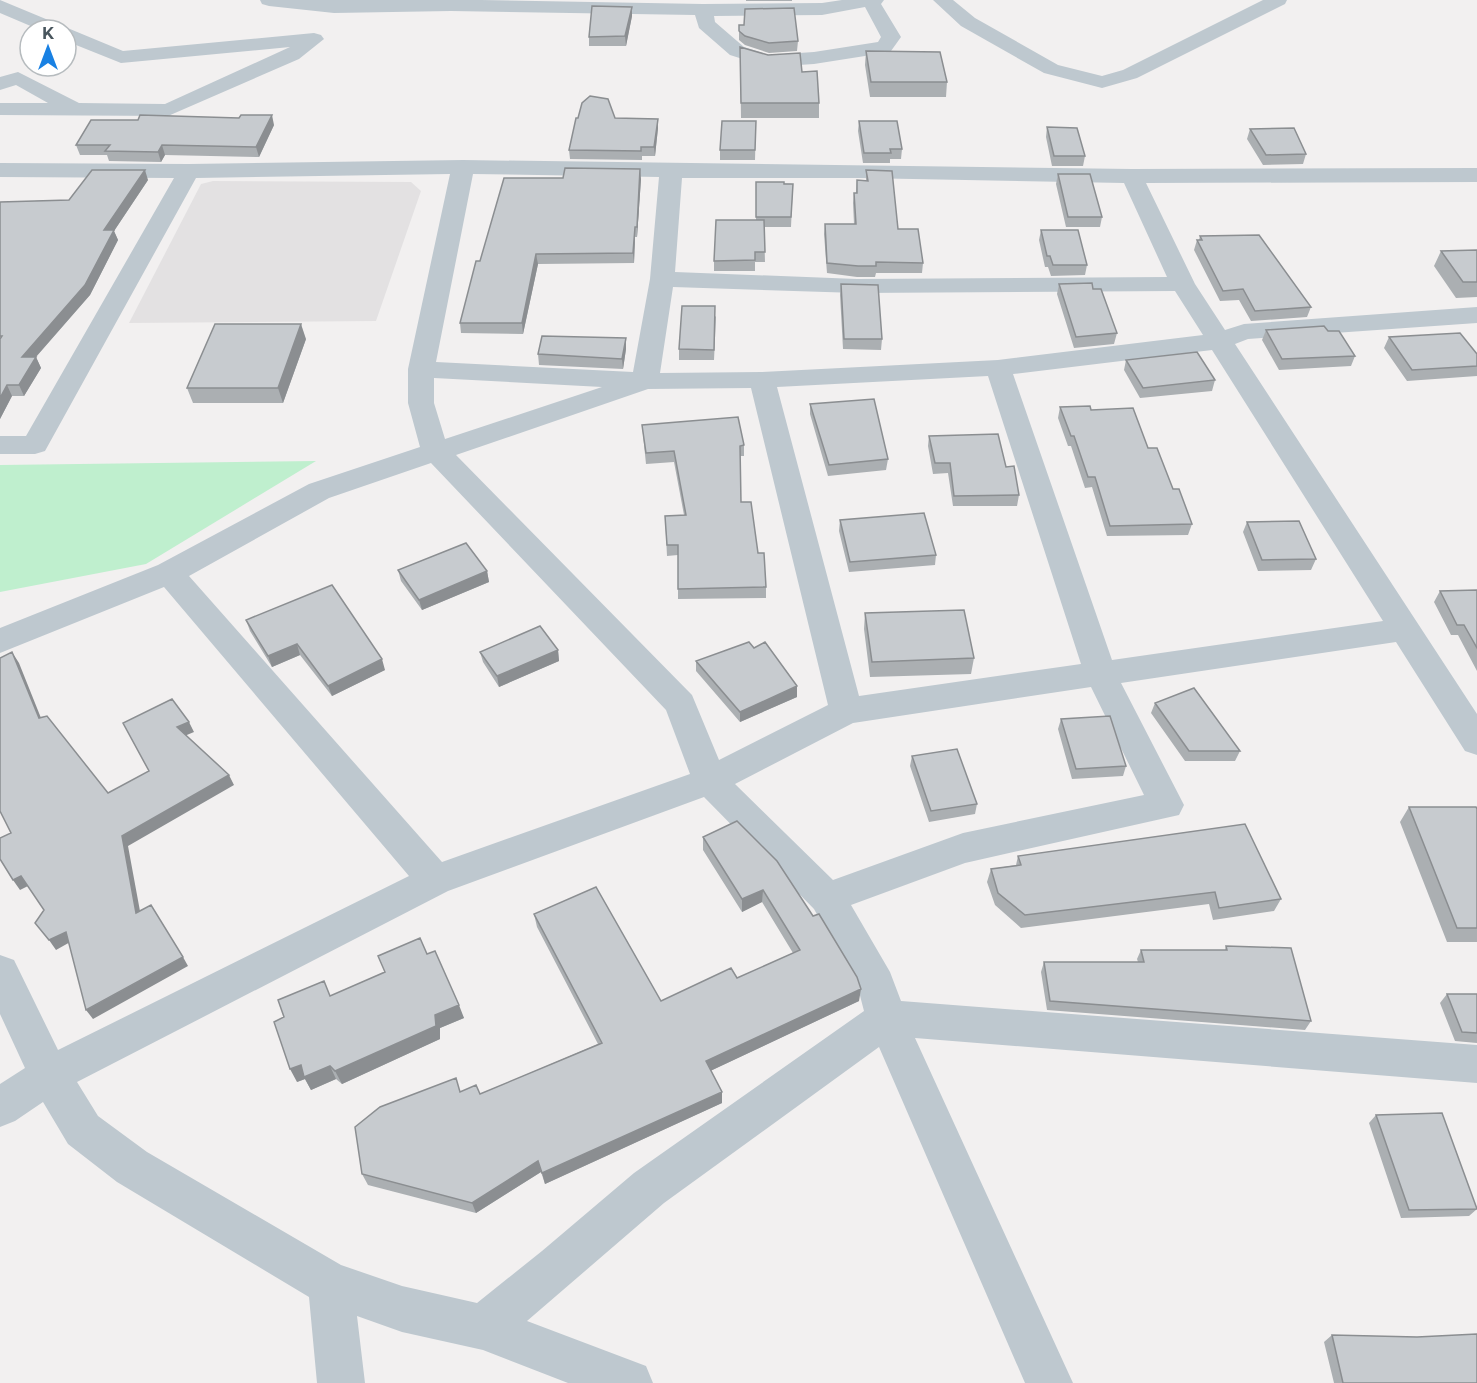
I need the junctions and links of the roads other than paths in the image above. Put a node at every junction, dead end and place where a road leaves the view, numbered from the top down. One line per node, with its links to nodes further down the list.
1 (269, 0): 6 (street)
2 (942, 0): 3 (street)
3 (1278, 0)
4 (873, 1): 7 (street); 7 (street)
5 (0, 6): 8 (street)
6 (334, 7): 7 (street); 12 (street)
7 (703, 10)
8 (29, 18)
9 (18, 23): 10 (street)
10 (0, 30)
11 (78, 39): 12 (street)
12 (314, 39): 14 (street)
13 (0, 84): 14 (street)
14 (74, 109): 15 (street)
15 (0, 110)
16 (463, 167): 18 (street); 19 (street); 27 (street)
17 (0, 170): 18 (street)
18 (189, 171): 30 (street)
19 (671, 171): 21 (street); 22 (street)
20 (1477, 175): 21 (street)
21 (1132, 176): 23 (street)
22 (662, 279): 23 (street); 29 (street)
23 (1183, 284): 25 (street)
24 (1473, 321): 25 (street)
25 (1219, 341): 26 (street); 33 (street)
26 (998, 368): 28 (street); 35 (street)
27 (421, 369): 29 (street); 31 (street)
28 (762, 380): 29 (street); 36 (street)
29 (645, 381): 31 (street)
30 (0, 445)
31 (435, 450): 32 (street); 38 (street)
32 (169, 573): 34 (street); 39 (street)
33 (1405, 628): 35 (street); 37 (street)
34 (0, 641)
35 (1100, 673): 36 (street); 40 (street)
36 (846, 711): 38 (street)
37 (1477, 742)
38 (710, 781): 39 (street); 40 (street)
39 (435, 880): 44 (street)
40 (827, 898): 42 (street)
41 (0, 972): 44 (street)
42 (886, 1018): 43 (street); 47 (street); 50 (street)
43 (1477, 1064)
44 (49, 1075): 45 (street); 46 (street)
45 (0, 1107)
46 (330, 1284): 47 (street); 48 (street)
47 (483, 1327): 49 (street)
48 (341, 1383)
49 (629, 1383)
50 (1049, 1383)

